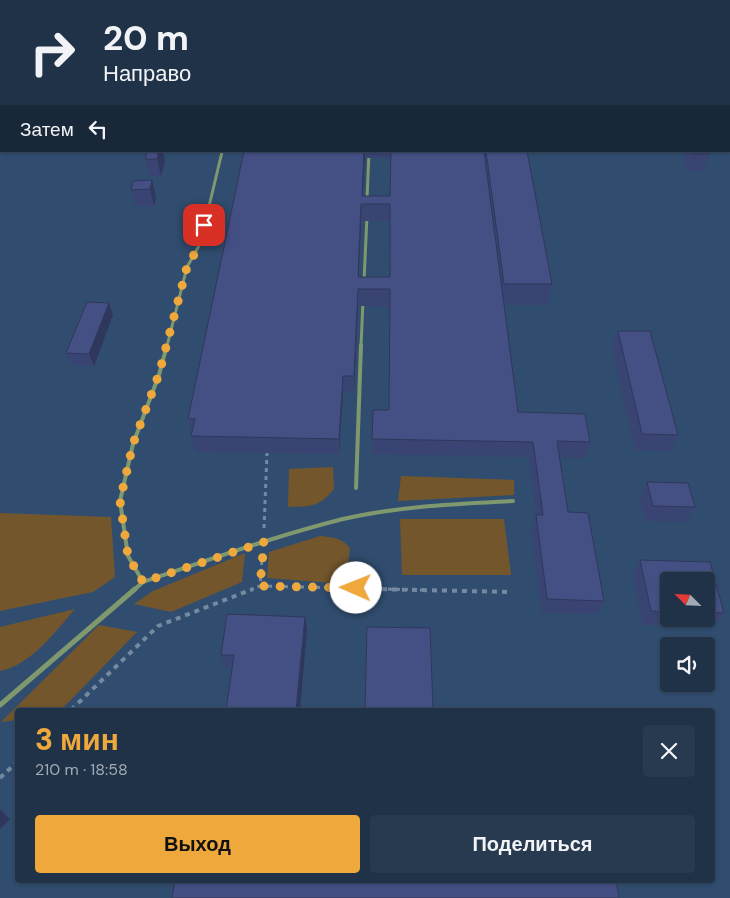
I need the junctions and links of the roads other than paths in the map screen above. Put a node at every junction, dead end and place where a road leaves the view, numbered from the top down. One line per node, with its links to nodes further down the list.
1 (222, 152): 9 (lane)
2 (369, 152): 3 (lane)
3 (367, 201)
4 (367, 211): 5 (lane)
5 (364, 290)
6 (364, 300): 7 (lane)
7 (356, 488)
8 (513, 501): 9 (lane)
9 (143, 582): 10 (lane)
10 (0, 705)

